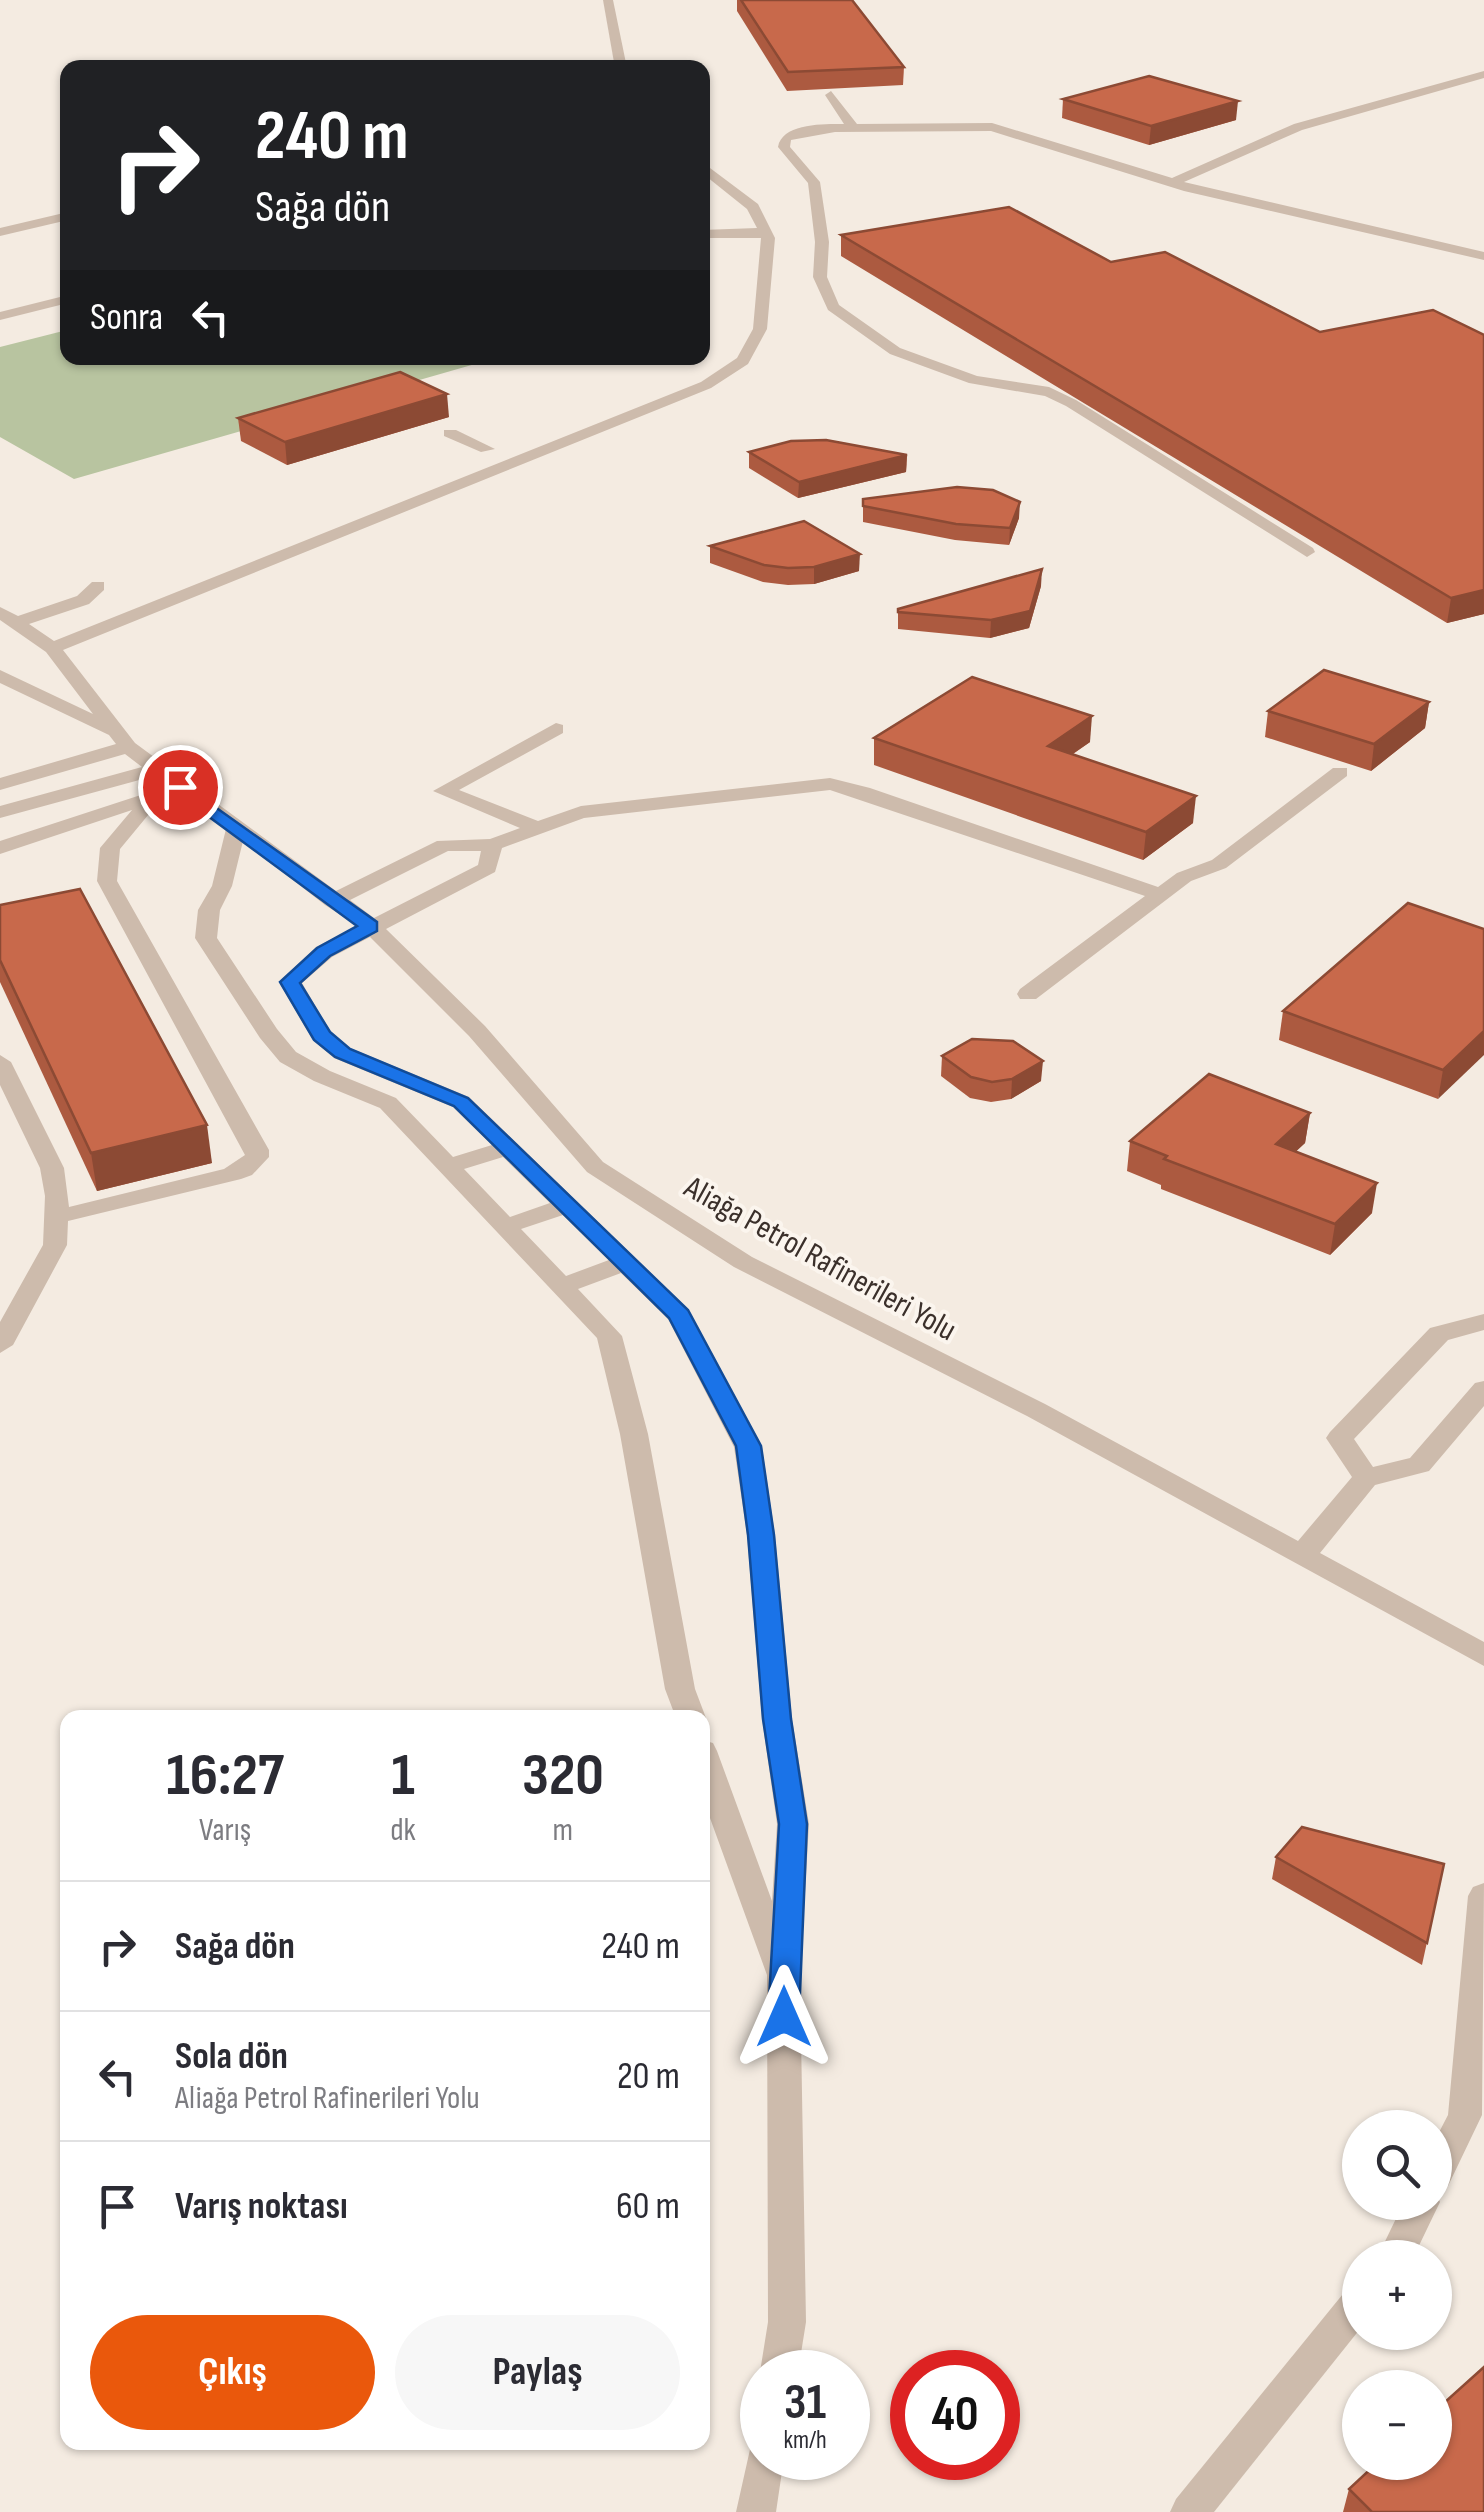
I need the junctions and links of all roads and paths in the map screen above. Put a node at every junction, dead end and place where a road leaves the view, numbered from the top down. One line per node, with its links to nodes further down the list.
1 (608, 0): 2 (street)
2 (619, 60)
3 (1484, 74): 7 (street)
4 (831, 96): 5 (street)
5 (853, 128): 7 (street); 17 (street)
6 (710, 172): 10 (street)
7 (1172, 183): 12 (street)
8 (60, 218): 9 (street)
9 (0, 232)
10 (765, 232): 11 (street); 21 (street)
11 (710, 234)
12 (1484, 256)
13 (60, 302): 14 (street)
14 (0, 316)
15 (450, 433): 16 (street)
16 (487, 449)
17 (1307, 552)
18 (98, 586): 19 (street)
19 (82, 600): 20 (street); 21 (street)
20 (8, 617): 22 (street)
21 (123, 620): 22 (street)
22 (52, 648): 25 (street)
23 (0, 676): 25 (street)
24 (556, 729): 33 (street)
25 (122, 740): 26 (street, Aliağa Petrol Rafinerileri Yolu); 28 (street)
26 (156, 769): 29 (street, Aliağa Petrol Rafinerileri Yolu); 31 (street)
27 (1340, 772): 36 (street)
28 (0, 784)
29 (180, 787): 30 (street); 32 (street, Aliağa Petrol Rafinerileri Yolu)
30 (152, 796): 35 (street); 44 (street)
31 (0, 812)
32 (236, 828): 37 (street, Aliağa Petrol Rafinerileri Yolu); 42 (street)
33 (538, 828): 34 (street); 36 (street)
34 (492, 845): 37 (street); 38 (street)
35 (0, 848)
36 (1161, 895): 39 (street)
37 (332, 901): 38 (street, Aliağa Petrol Rafinerileri Yolu)
38 (370, 926): 41 (street); 52 (street, Aliağa Petrol Rafinerileri Yolu)
39 (1028, 994)
40 (0, 1062): 44 (street)
41 (507, 1148): 42 (street); 43 (street)
42 (450, 1166): 45 (street)
43 (566, 1206): 45 (street); 46 (street)
44 (56, 1217): 49 (street)
45 (506, 1226): 47 (street)
46 (624, 1262): 47 (street); 57 (street)
47 (562, 1286): 54 (street)
48 (1484, 1322): 51 (street)
49 (0, 1344)
50 (1484, 1388): 51 (street)
51 (1366, 1478): 52 (street)
52 (1302, 1556): 53 (street, Aliağa Petrol Rafinerileri Yolu)
53 (1484, 1655)
54 (688, 1710)
55 (710, 1773): 57 (street)
56 (1484, 1896): 58 (street)
57 (783, 1978): 61 (street)
58 (1480, 1988): 59 (street)
59 (1452, 2141)
60 (1342, 2323): 64 (street)
61 (783, 2350)
62 (761, 2480): 63 (street)
63 (756, 2512)
64 (1190, 2512)

